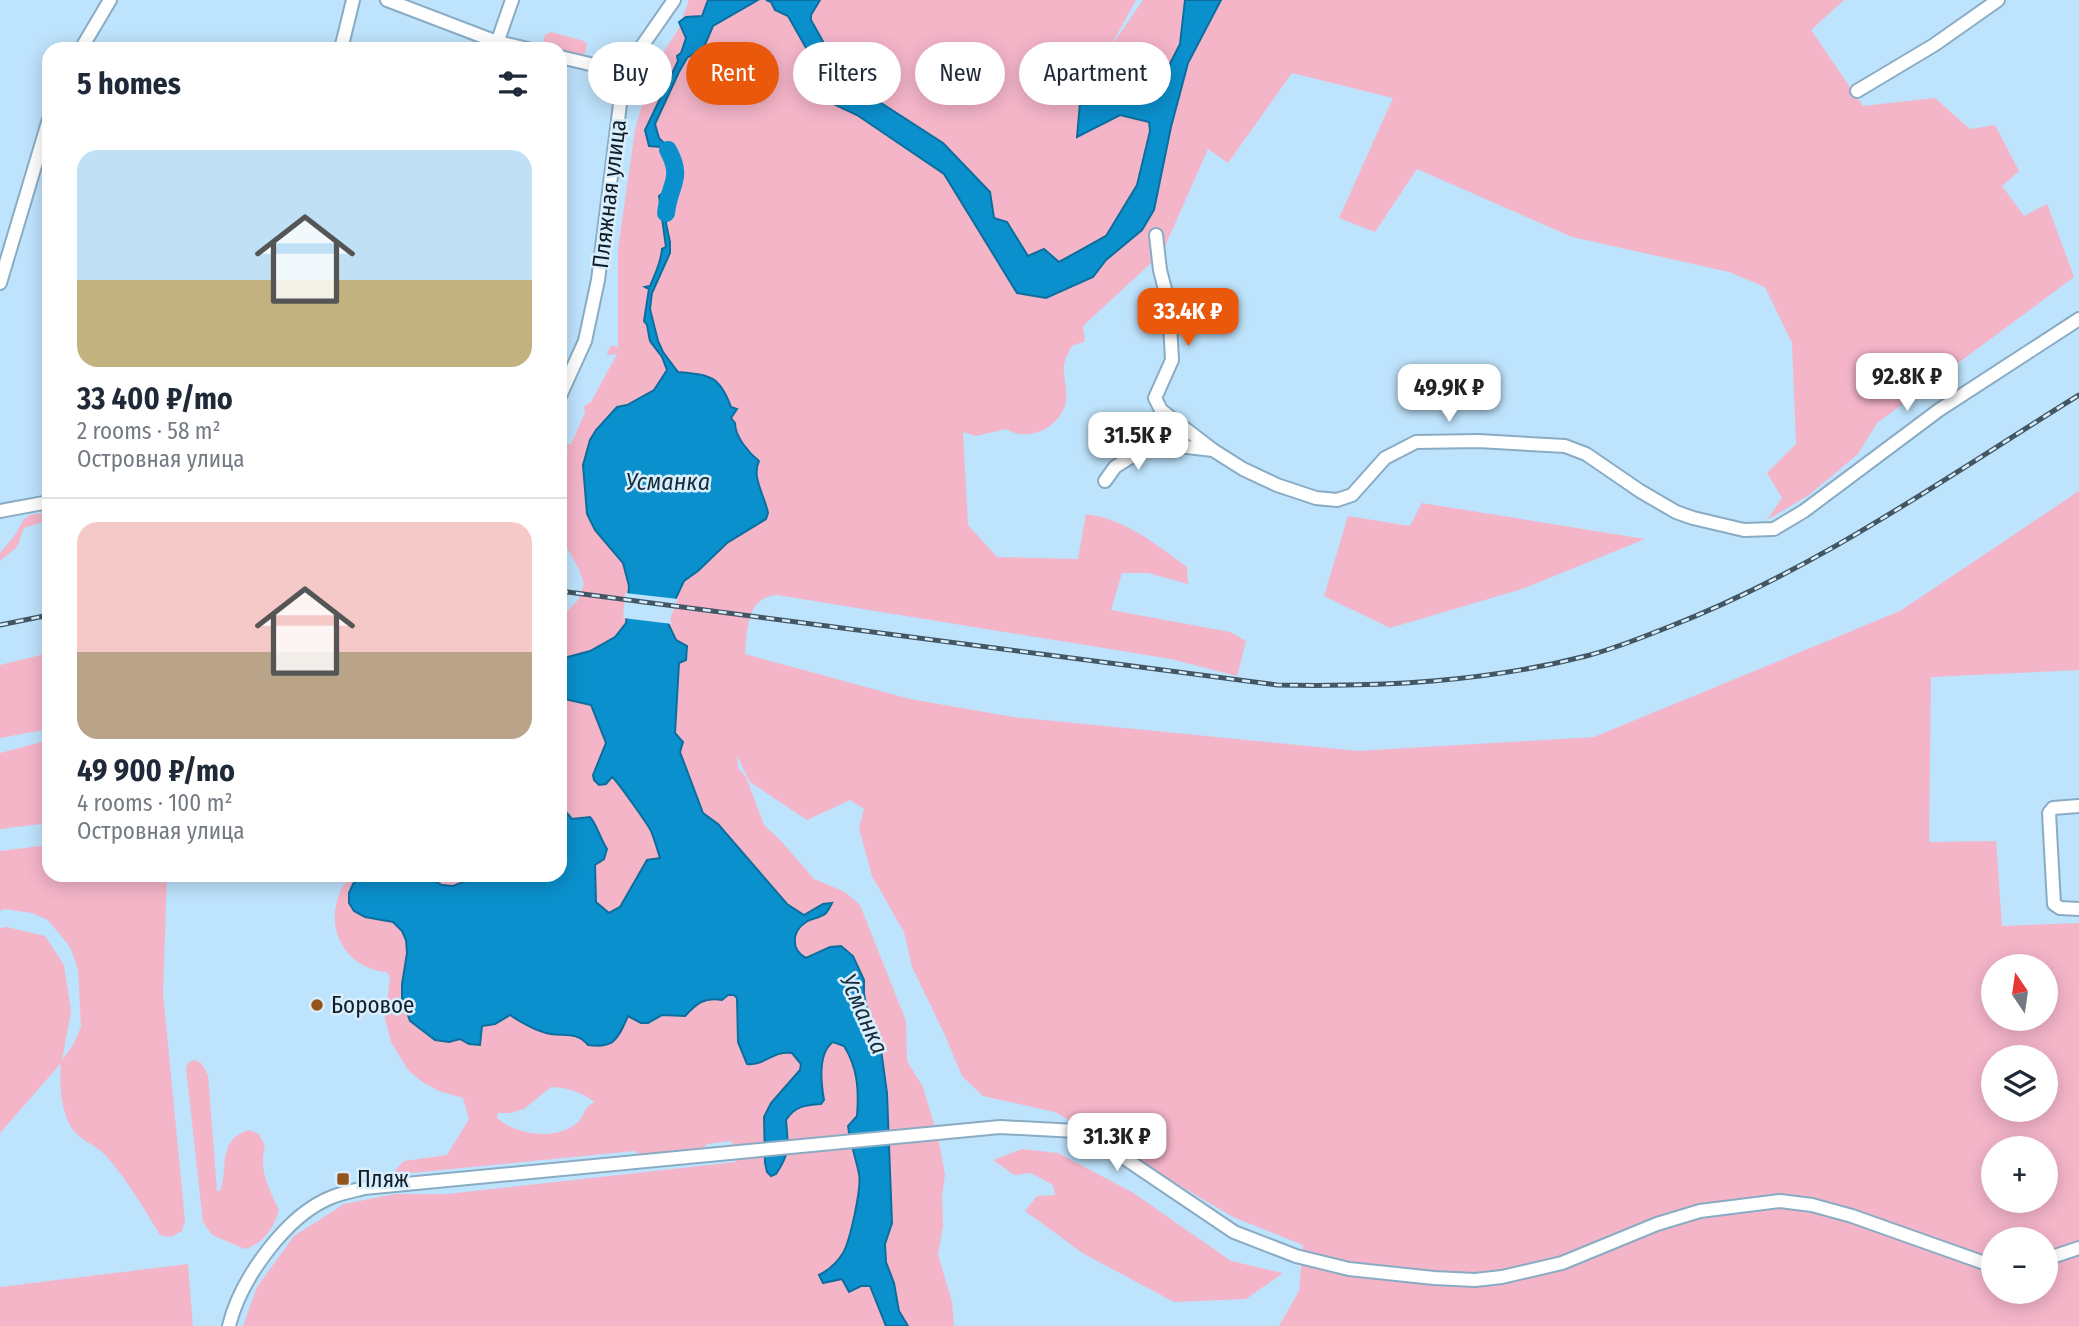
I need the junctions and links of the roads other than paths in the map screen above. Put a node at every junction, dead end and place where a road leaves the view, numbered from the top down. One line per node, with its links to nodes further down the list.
1 (110, 0): 7 (street)
2 (354, 0): 8 (street)
3 (387, 0): 9 (street)
4 (512, 0): 10 (street)
5 (674, 0): 11 (street, Пляжная улица)
6 (1998, 0): 14 (street)
7 (85, 42)
8 (343, 42)
9 (489, 42)
10 (497, 42)
11 (645, 42)
12 (567, 59): 13 (street)
13 (588, 64)
14 (1857, 91)
15 (620, 105): 20 (street, Пляжная улица)
16 (42, 142): 18 (street)
17 (1156, 234): 21 (street)
18 (0, 283)
19 (2079, 319): 21 (street)
20 (567, 381)
21 (1213, 450): 22 (street)
22 (1105, 481)
23 (42, 503): 24 (street)
24 (0, 511)
25 (2079, 806): 26 (street)
26 (2079, 909)
27 (2079, 1248): 28 (street)
28 (2058, 1255)
29 (1981, 1262): 30 (street)
30 (229, 1326)

